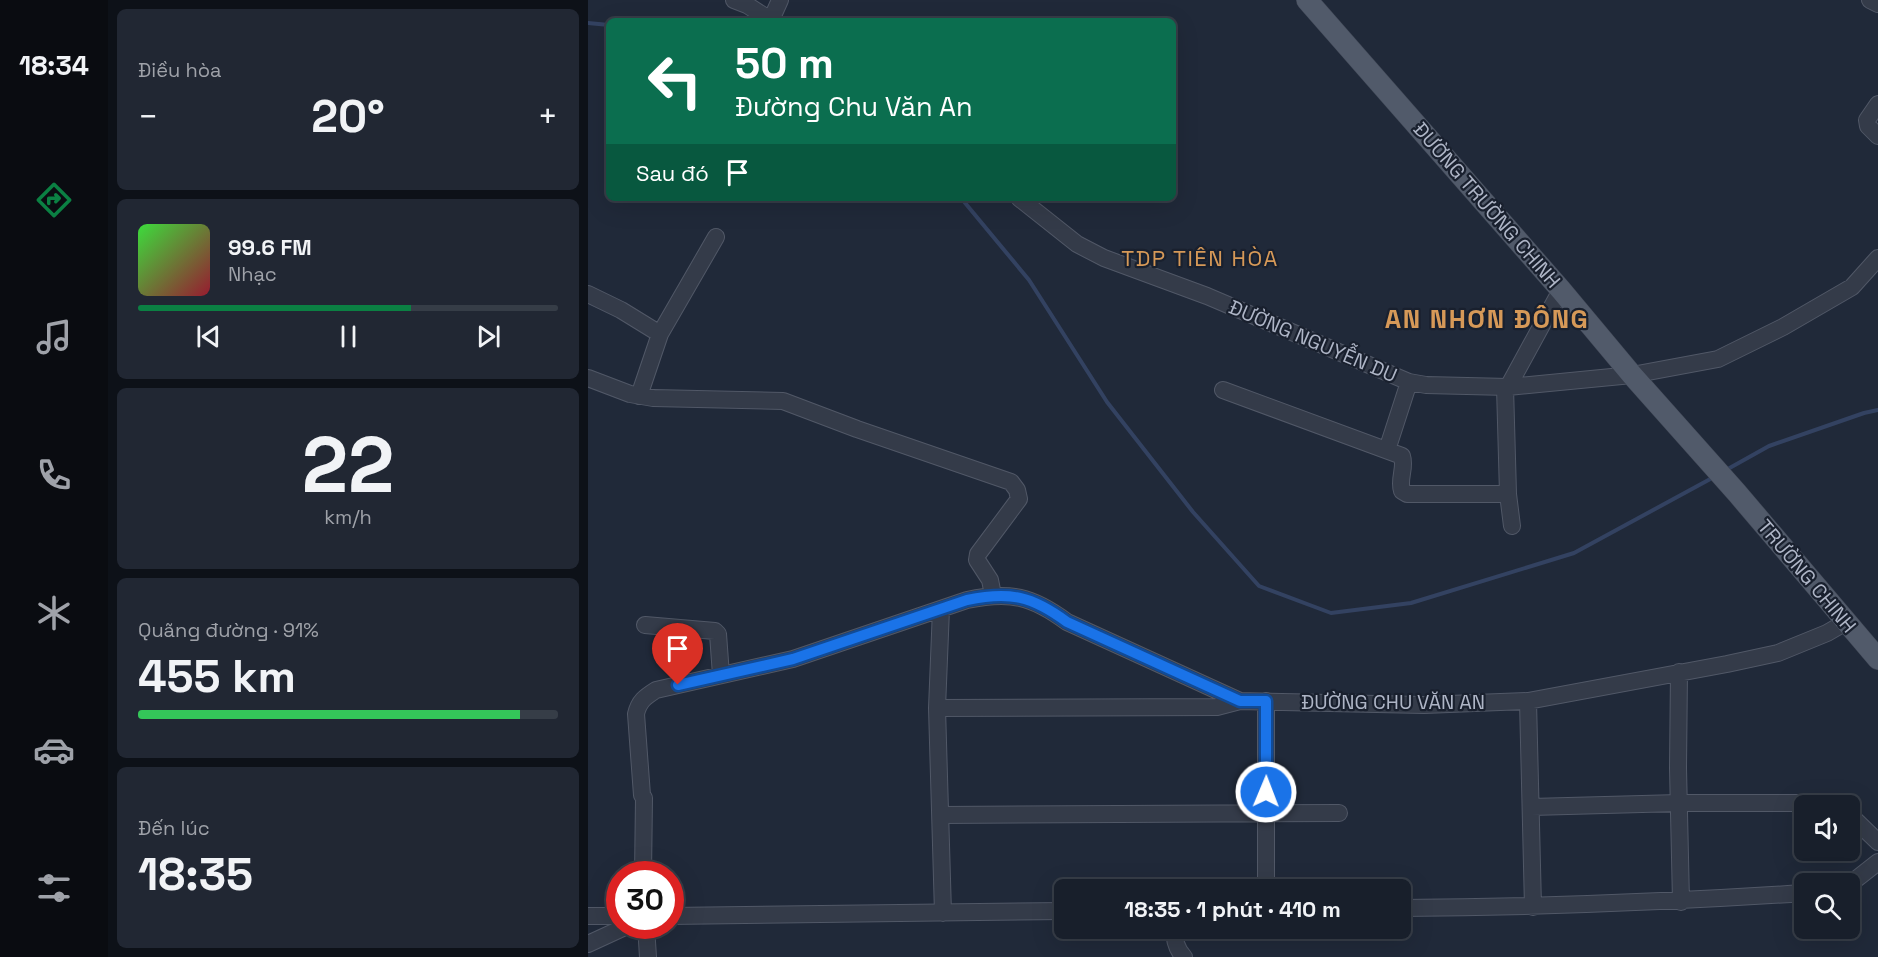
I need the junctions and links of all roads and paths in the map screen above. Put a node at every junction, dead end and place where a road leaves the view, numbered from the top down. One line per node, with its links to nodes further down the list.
1 (734, 0): 6 (street)
2 (780, 0): 7 (street)
3 (1307, 0): 13 (main road, ĐƯỜNG TRƯỜNG CHINH)
4 (1870, 0): 5 (street)
5 (1878, 3)
6 (767, 18)
7 (773, 18)
8 (1878, 104): 9 (street)
9 (1878, 136)
10 (1023, 201): 18 (street, ĐƯỜNG NGUYỄN DU)
11 (717, 237): 15 (street)
12 (1878, 258): 16 (street, ĐƯỜNG NGUYỄN DU)
13 (1561, 290): 16 (main road, ĐƯỜNG TRƯỜNG CHINH); 19 (street)
14 (588, 294): 15 (street)
15 (660, 334): 21 (street)
16 (1632, 375): 19 (street, ĐƯỜNG NGUYỄN DU); 23 (main road, ĐƯỜNG TRƯỜNG CHINH)
17 (588, 378): 21 (street)
18 (1409, 382): 19 (street, ĐƯỜNG NGUYỄN DU); 22 (street)
19 (1506, 387): 24 (street)
20 (1223, 390): 22 (street)
21 (639, 396): 26 (street)
22 (1388, 450): 24 (street)
23 (1737, 493): 28 (main road, TRƯỜNG CHINH)
24 (1508, 494): 25 (street)
25 (1512, 526)
26 (993, 595): 27 (street, ĐƯỜNG CHU VĂN AN); 34 (street, ĐƯỜNG CHU VĂN AN)
27 (941, 609): 32 (street, ĐƯỜNG CHU VĂN AN); 36 (street)
28 (1846, 622): 30 (main road, TRƯỜNG CHINH); 31 (street, ĐƯỜNG CHU VĂN AN)
29 (645, 625): 32 (street)
30 (1878, 659)
31 (1679, 672): 33 (street, ĐƯỜNG CHU VĂN AN); 37 (street)
32 (721, 675): 45 (street, ĐƯỜNG CHU VĂN AN)
33 (1528, 700): 35 (street, ĐƯỜNG CHU VĂN AN); 39 (street)
34 (1240, 701): 35 (street, ĐƯỜNG CHU VĂN AN); 36 (street)
35 (1266, 701): 40 (street)
36 (937, 708): 42 (street)
37 (1679, 802): 38 (street); 39 (street); 50 (street)
38 (1794, 803)
39 (1531, 807): 52 (street)
40 (1266, 813): 41 (street); 42 (street); 48 (street)
41 (1339, 813)
42 (940, 815): 54 (street)
43 (1860, 825): 44 (street)
44 (1878, 842)
45 (644, 861)
46 (1878, 862): 47 (street)
47 (1860, 876)
48 (1266, 879)
49 (1794, 894): 50 (street)
50 (1681, 902): 52 (street)
51 (1411, 908): 52 (street)
52 (1533, 908)
53 (1054, 911): 54 (street)
54 (943, 913): 57 (street)
55 (588, 916): 56 (street)
56 (606, 916)
57 (684, 916)
58 (606, 936): 61 (street)
59 (647, 939): 62 (street)
60 (1174, 939): 63 (street)
61 (588, 944)
62 (648, 957)
63 (1184, 957)

